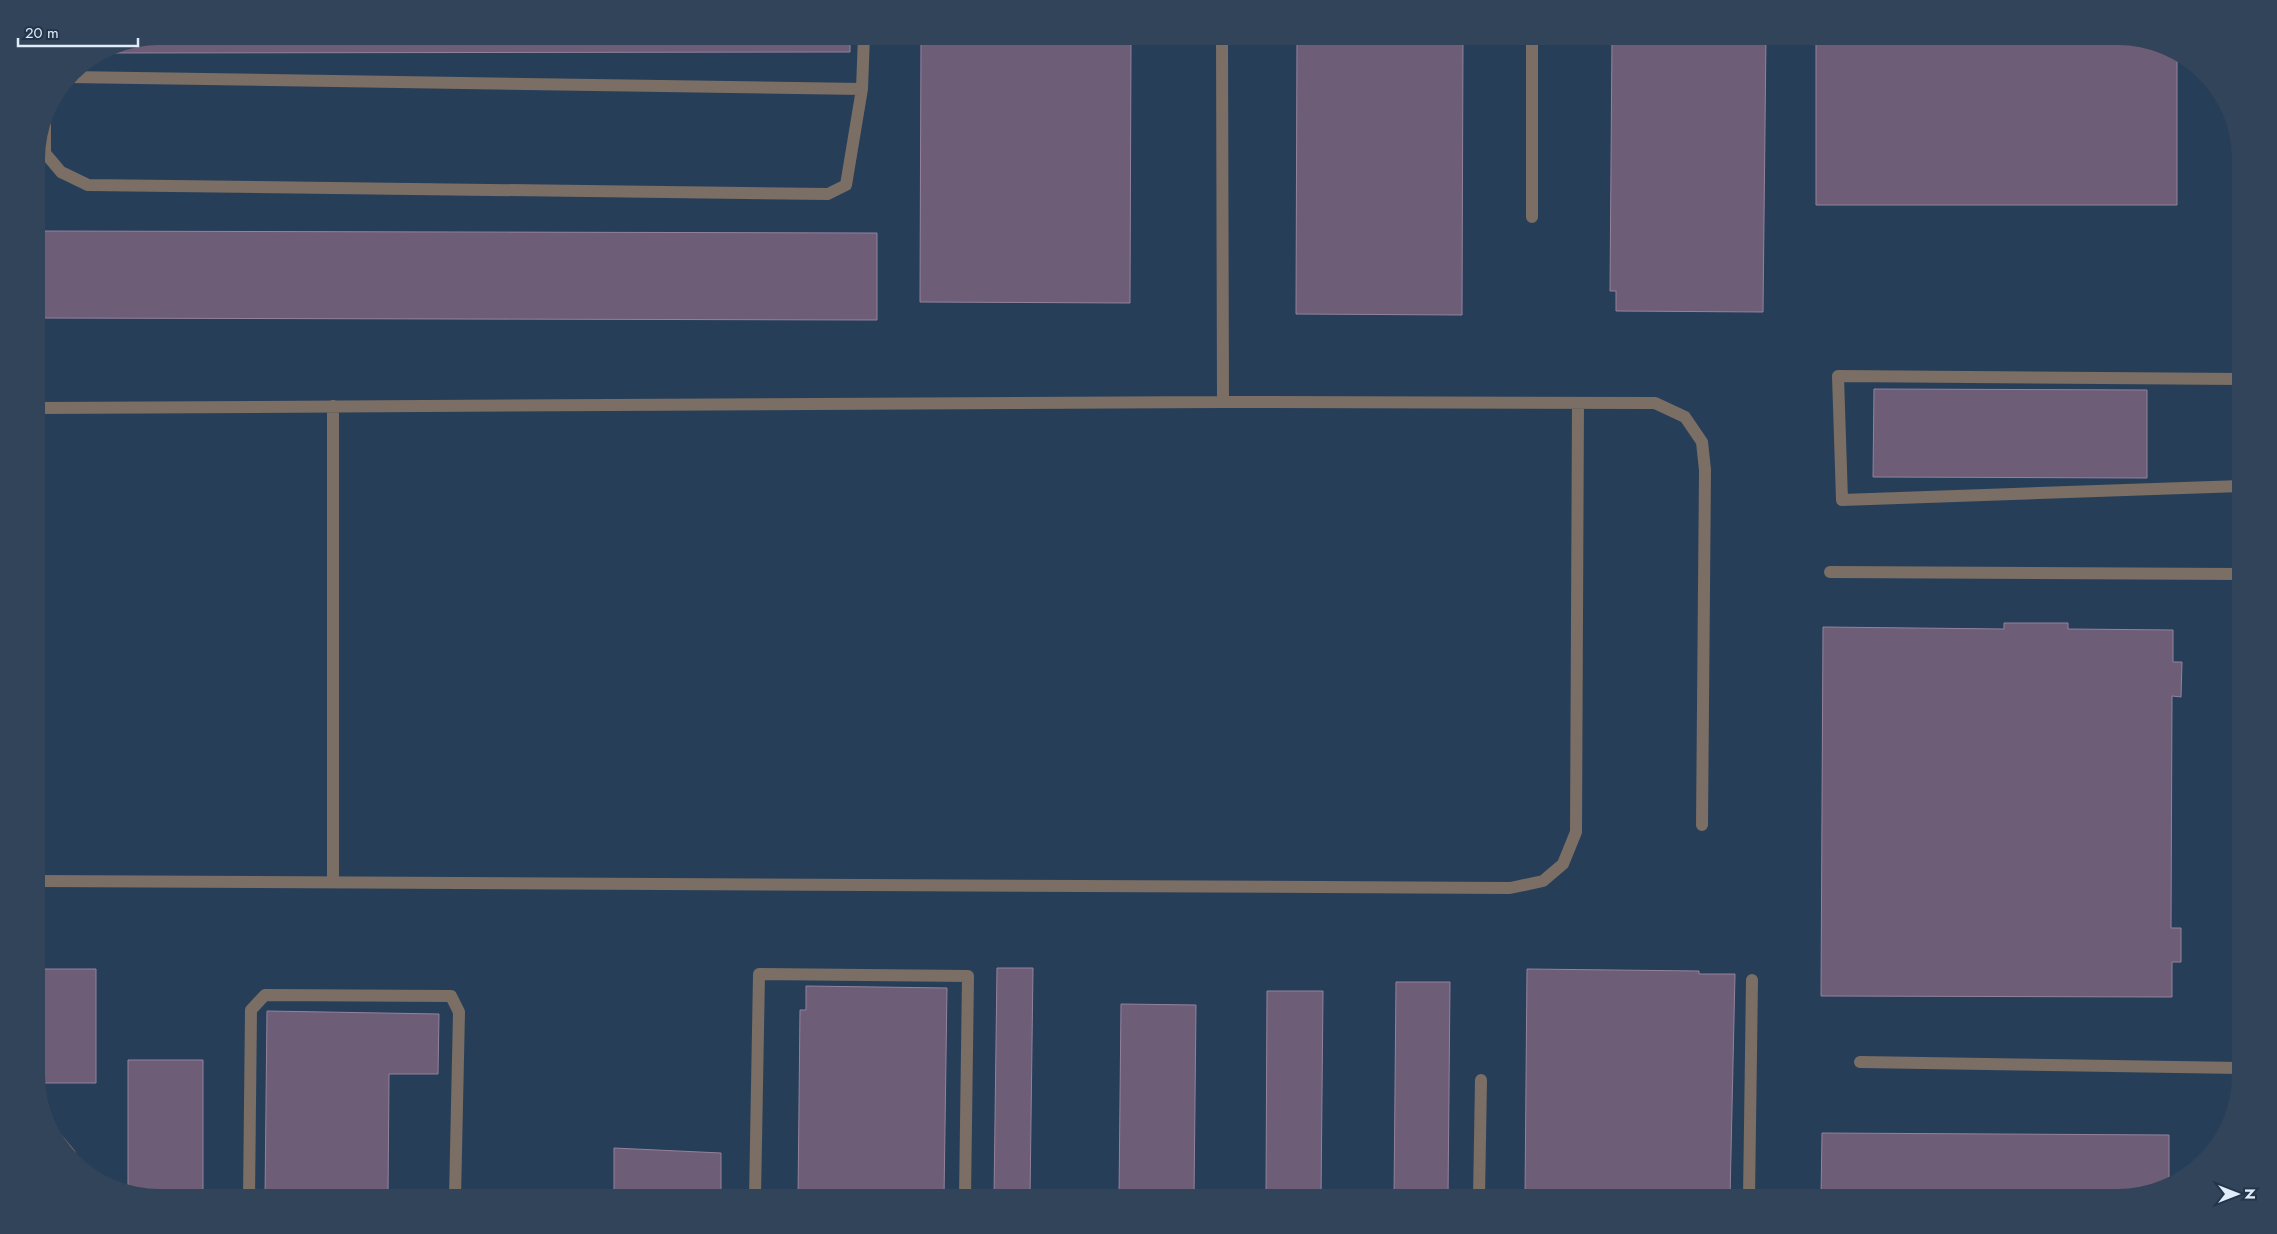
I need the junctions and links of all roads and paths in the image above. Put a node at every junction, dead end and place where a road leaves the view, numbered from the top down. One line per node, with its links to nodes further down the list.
1 (864, 45): 5 (lane)
2 (1222, 45): 9 (lane)
3 (1532, 45): 7 (lane)
4 (80, 77): 5 (lane)
5 (862, 89): 6 (lane)
6 (46, 144)
7 (1532, 216)
8 (2232, 379): 13 (lane)
9 (1223, 402): 10 (lane); 11 (lane)
10 (1578, 403): 16 (lane); 18 (lane)
11 (332, 406): 12 (lane); 18 (lane)
12 (45, 408)
13 (2232, 486)
14 (1830, 572): 15 (lane)
15 (2232, 574)
16 (1702, 825)
17 (45, 881): 18 (lane)
18 (333, 882)
19 (1752, 980): 28 (lane)
20 (1860, 1062): 21 (lane)
21 (2232, 1068)
22 (1482, 1080): 27 (lane)
23 (249, 1189): 24 (lane)
24 (455, 1189)
25 (755, 1189): 26 (lane)
26 (965, 1189)
27 (1479, 1189)
28 (1749, 1189)

